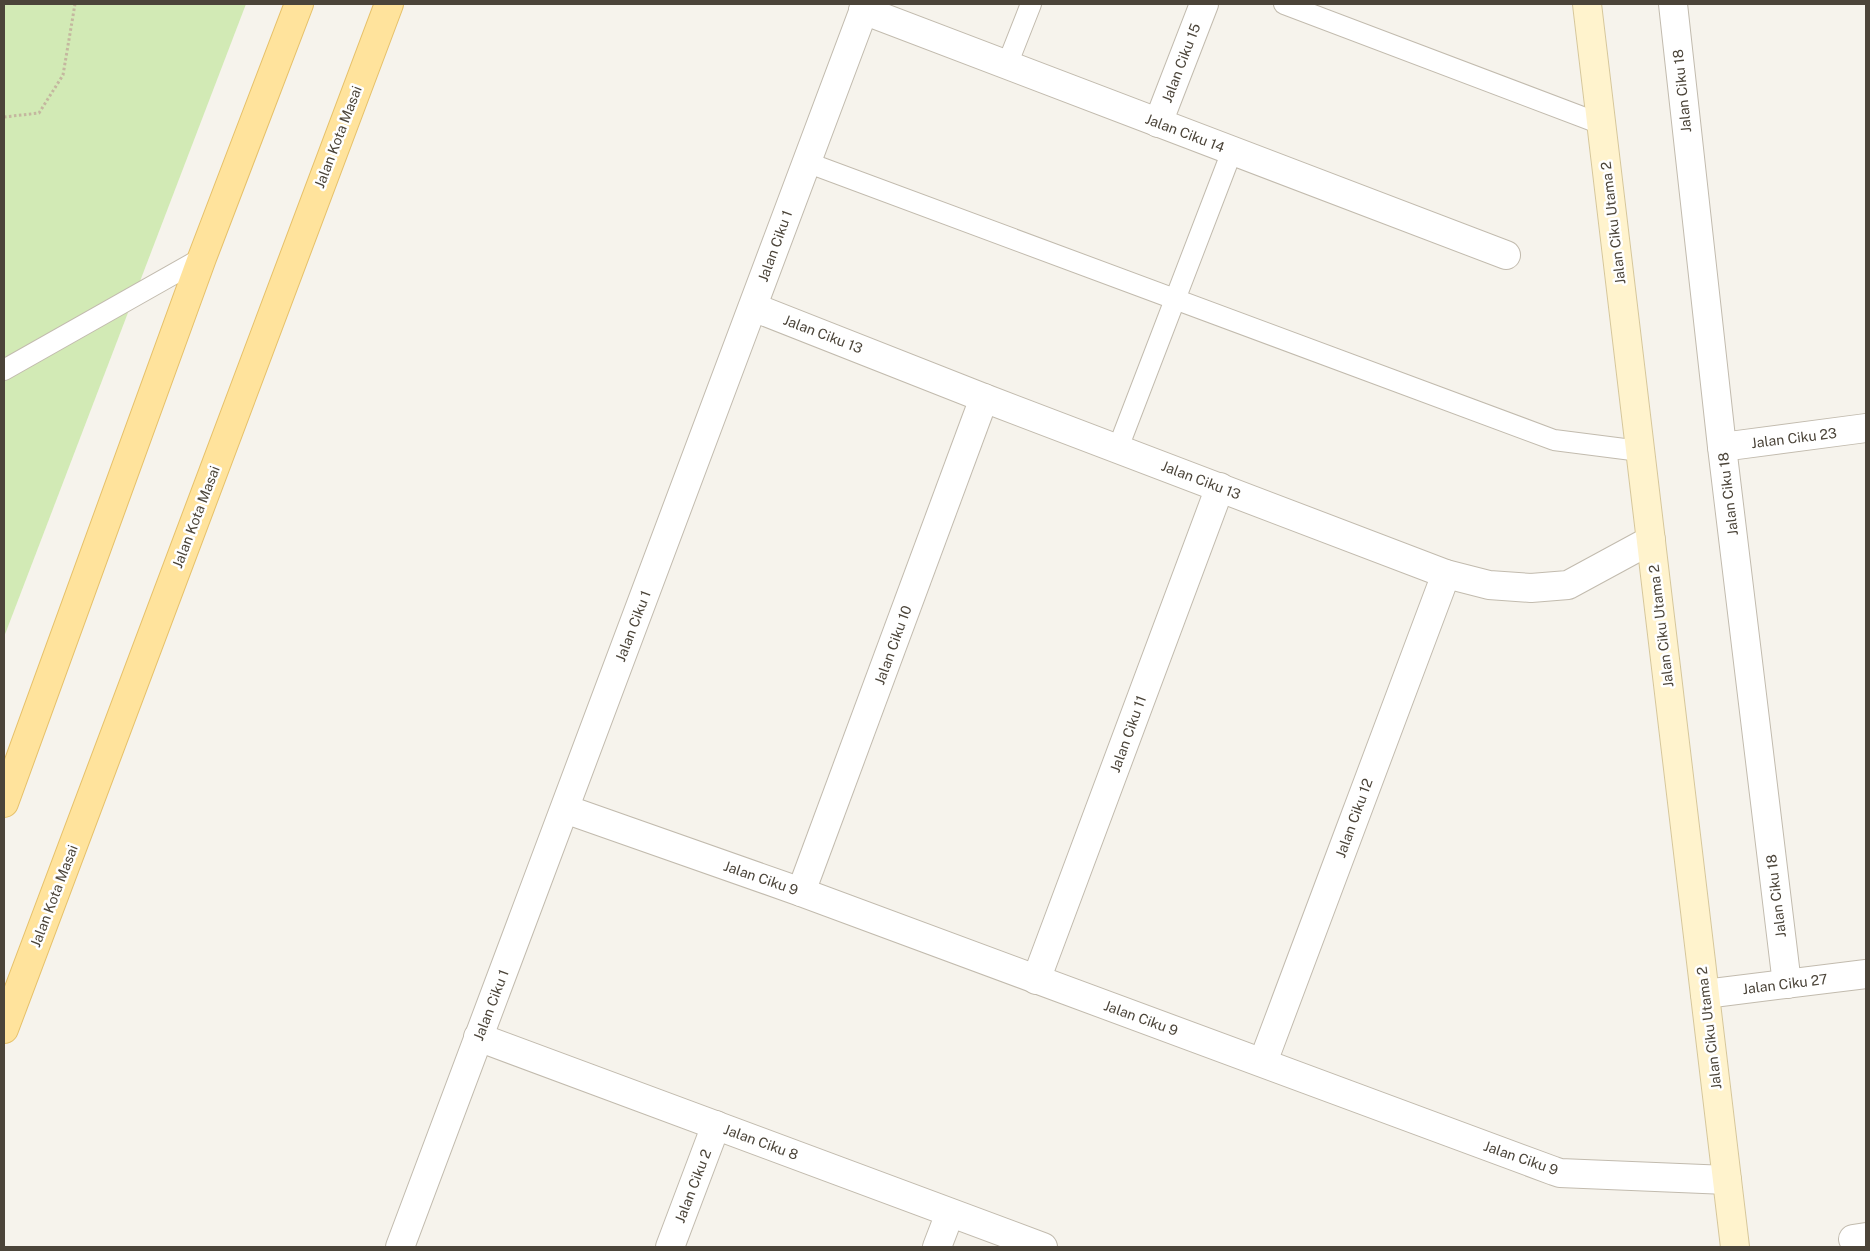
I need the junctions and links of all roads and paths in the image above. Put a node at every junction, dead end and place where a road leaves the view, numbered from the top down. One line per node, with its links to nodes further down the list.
1 (75, 4): 11 (path)
2 (299, 4): 17 (main road)
3 (388, 4): 36 (main road, Jalan Kota Masai)
4 (1031, 4): 10 (lane)
5 (1204, 4): 12 (street, Jalan Ciku 15)
6 (1284, 4): 13 (lane)
7 (1587, 4): 13 (street, Jalan Ciku Utama 2)
8 (1673, 4): 23 (street, Jalan Ciku 18)
9 (864, 7): 10 (street, Jalan Ciku 14); 15 (street, Jalan Ciku 1)
10 (1007, 65): 12 (street, Jalan Ciku 14)
11 (4, 117)
12 (1158, 123): 14 (street, Jalan Ciku 14)
13 (1601, 124): 25 (street, Jalan Ciku Utama 2)
14 (1232, 151): 16 (street, Jalan Ciku 14); 18 (lane)
15 (806, 162): 18 (lane); 19 (street, Jalan Ciku 1)
16 (1506, 255)
17 (202, 258): 20 (lane); 29 (main road)
18 (1175, 299): 24 (lane); 25 (lane)
19 (753, 307): 21 (street, Jalan Ciku 13); 30 (street, Jalan Ciku 1)
20 (4, 370)
21 (984, 398): 24 (street, Jalan Ciku 13); 31 (street, Jalan Ciku 10)
22 (1866, 428): 23 (street, Jalan Ciku 23)
23 (1722, 447): 34 (street, Jalan Ciku 18)
24 (1118, 448): 26 (street, Jalan Ciku 13)
25 (1640, 451): 27 (street, Jalan Ciku Utama 2)
26 (1220, 487): 28 (street, Jalan Ciku 13); 33 (street, Jalan Ciku 11)
27 (1651, 540): 28 (street, Jalan Ciku 13); 35 (street, Jalan Ciku Utama 2)
28 (1446, 574): 38 (street, Jalan Ciku 12)
29 (4, 802)
30 (565, 808): 31 (street, Jalan Ciku 9); 37 (street, Jalan Ciku 1)
31 (801, 892): 33 (street, Jalan Ciku 9)
32 (1866, 974): 34 (street, Jalan Ciku 27)
33 (1036, 980): 38 (street, Jalan Ciku 9)
34 (1787, 984): 35 (street, Jalan Ciku 27)
35 (1705, 994): 40 (street, Jalan Ciku Utama 2)
36 (4, 1029)
37 (478, 1036): 39 (street, Jalan Ciku 8); 42 (street, Jalan Ciku 1)
38 (1263, 1062): 40 (street, Jalan Ciku 9)
39 (716, 1125): 41 (street, Jalan Ciku 8); 43 (street, Jalan Ciku 2)
40 (1727, 1180): 46 (street, Jalan Ciku Utama 2)
41 (950, 1213): 44 (street); 45 (street, Jalan Ciku 8)
42 (400, 1247)
43 (670, 1247)
44 (937, 1247)
45 (1043, 1247)
46 (1735, 1247)

